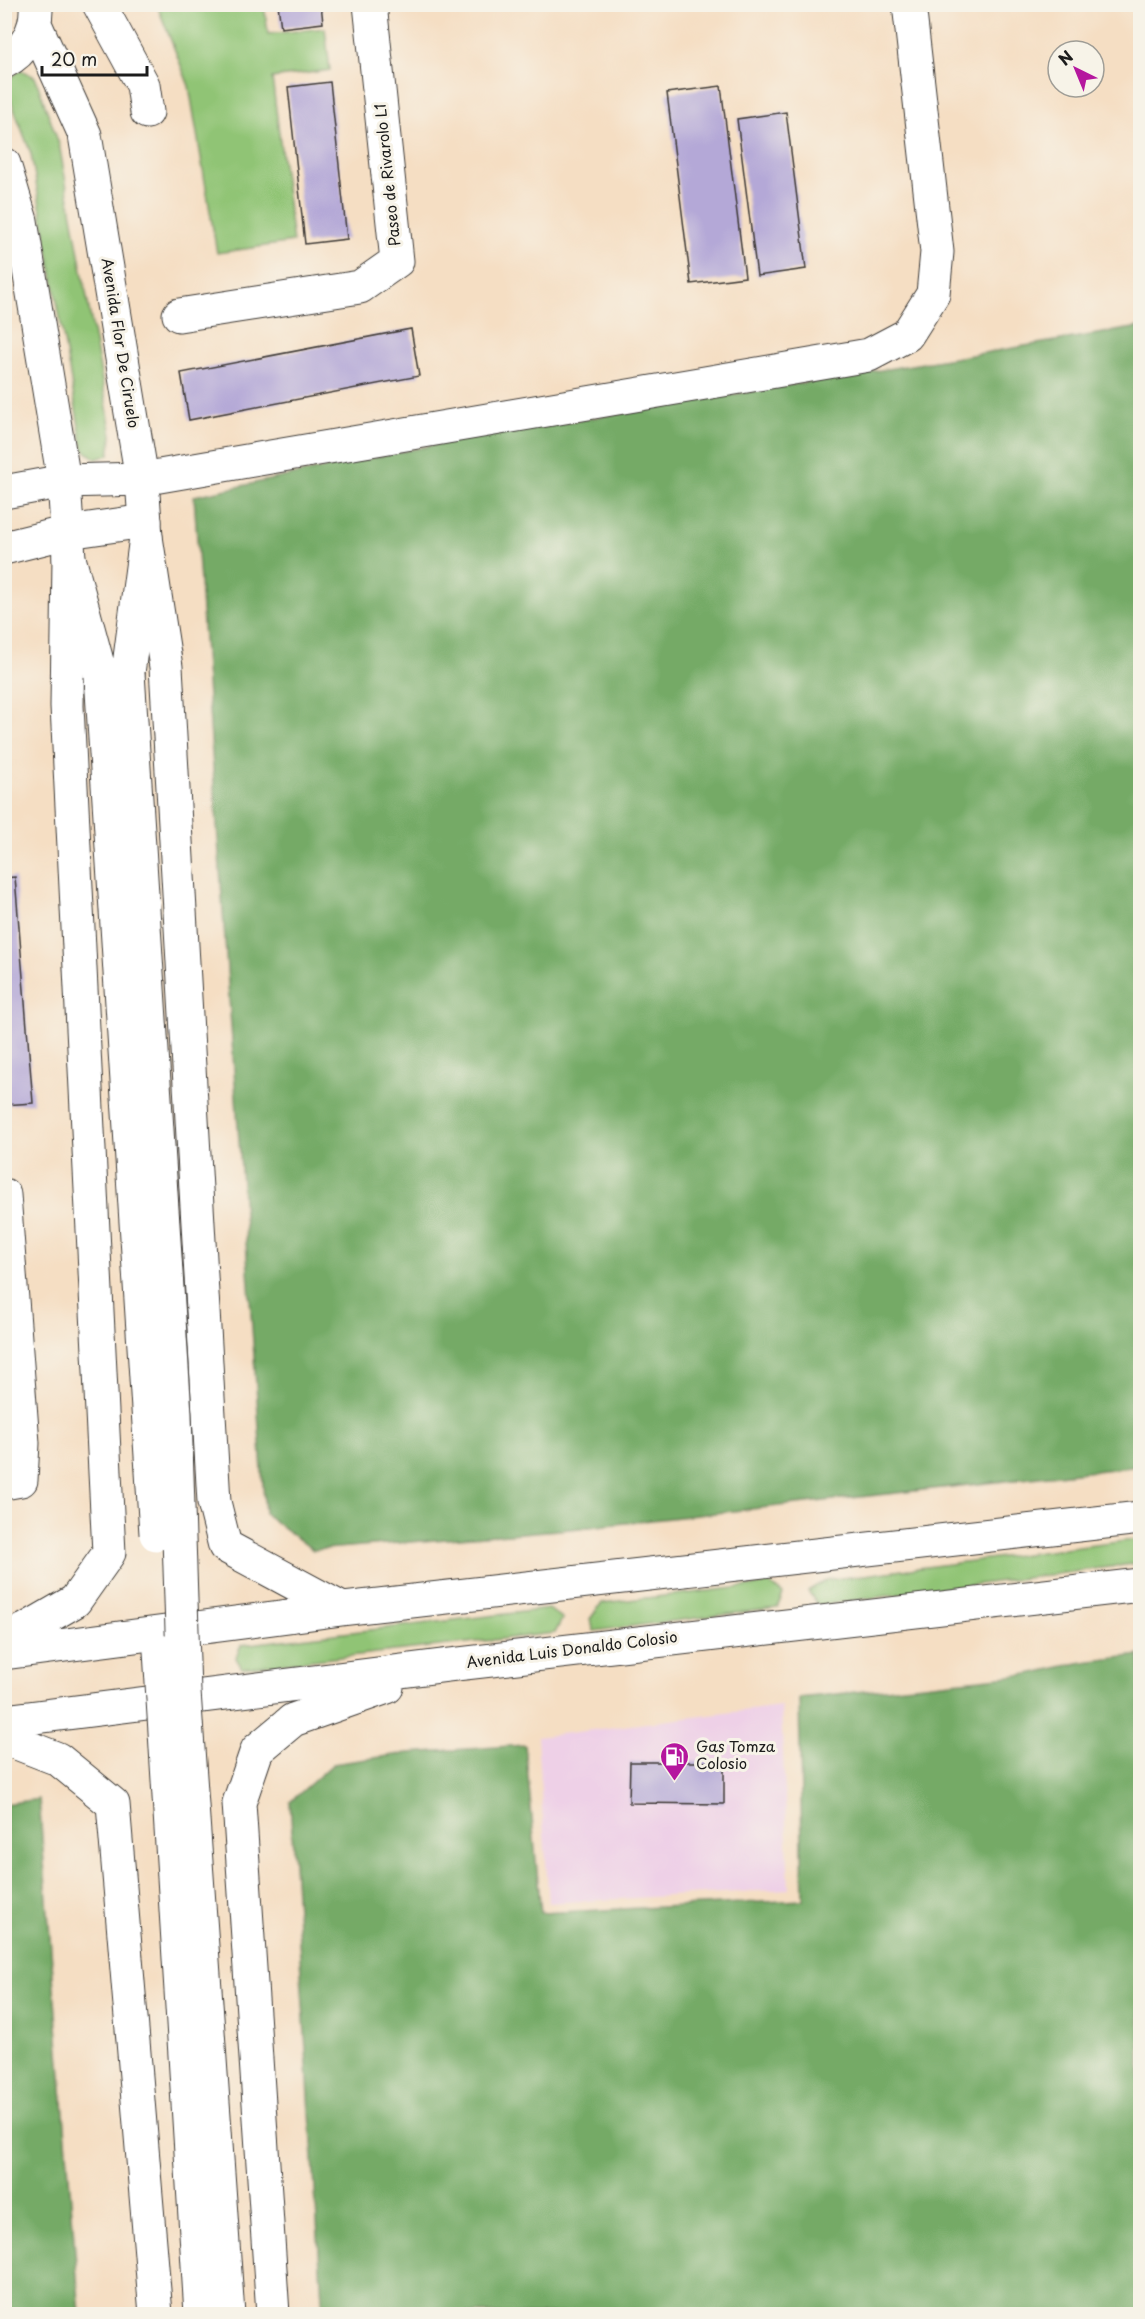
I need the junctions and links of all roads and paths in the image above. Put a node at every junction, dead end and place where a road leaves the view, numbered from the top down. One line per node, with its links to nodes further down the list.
1 (99, 4): 6 (main road)
2 (370, 4): 8 (main road, Paseo de Rivarolo L1)
3 (909, 4): 9 (main road)
4 (36, 14): 5 (main road); 9 (main road, Avenida Flor De Ciruelo)
5 (4, 62)
6 (147, 112)
7 (4, 164): 10 (main road)
8 (179, 315)
9 (142, 479): 10 (main road); 12 (main road, Avenida Flor De Ciruelo)
10 (64, 481): 11 (main road); 13 (main road)
11 (4, 492)
12 (146, 529): 13 (main road); 15 (main road, Avenida Flor De Ciruelo); 20 (main road)
13 (69, 545): 14 (main road); 15 (main road); 21 (main road)
14 (4, 548)
15 (114, 674): 27 (main road, bridge); 28 (main road, bridge)
16 (4, 1195): 17 (main road)
17 (4, 1483)
18 (1140, 1518): 20 (main road)
19 (1140, 1585): 23 (main road, Avenida Luis Donaldo Colosio)
20 (342, 1609): 22 (main road)
21 (4, 1638)
22 (4, 1653)
23 (449, 1665): 24 (main road, Avenida Luis Donaldo Colosio); 29 (main road)
24 (4, 1721)
25 (4, 1738): 26 (main road)
26 (156, 2314)
27 (201, 2314)
28 (228, 2314)
29 (273, 2314)

